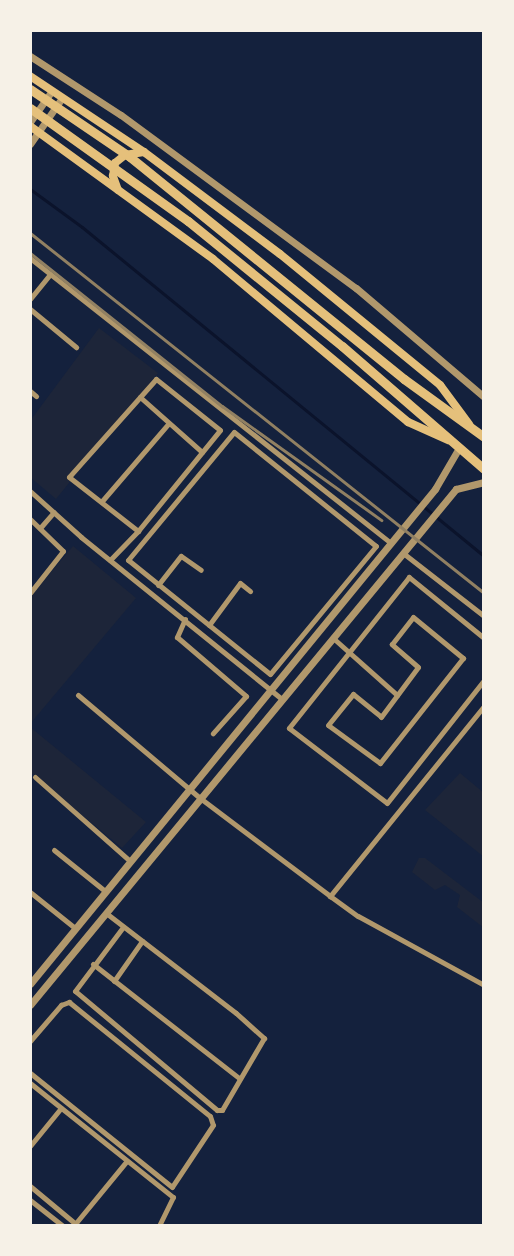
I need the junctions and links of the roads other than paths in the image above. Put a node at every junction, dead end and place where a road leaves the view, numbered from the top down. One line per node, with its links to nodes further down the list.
1 (30, 56): 20 (street)
2 (30, 76): 4 (main road)
3 (30, 89): 22 (highway)
4 (51, 92): 5 (main road); 7 (street)
5 (62, 99): 8 (street); 10 (main road)
6 (30, 108): 24 (highway)
7 (30, 124): 8 (main road)
8 (38, 132): 9 (street); 11 (main road)
9 (30, 144)
10 (144, 152): 11 (main road); 22 (main road)
11 (118, 190): 24 (main road)
12 (30, 258): 13 (street)
13 (50, 274): 14 (street); 34 (street)
14 (30, 299)
15 (30, 309): 16 (street)
16 (76, 348)
17 (30, 391): 18 (street)
18 (36, 396)
19 (140, 397): 21 (street); 25 (street); 29 (street)
20 (484, 397)
21 (168, 424): 25 (street); 29 (street)
22 (469, 424): 23 (highway)
23 (484, 437)
24 (455, 445): 26 (highway); 34 (street)
25 (202, 452): 33 (street)
26 (484, 469)
27 (484, 482): 35 (street)
28 (30, 491): 30 (street)
29 (102, 501): 33 (street)
30 (54, 512): 32 (street); 36 (street)
31 (30, 519): 32 (street)
32 (40, 528): 42 (street)
33 (138, 531): 36 (street)
34 (391, 543): 52 (street)
35 (403, 553): 43 (street); 46 (street)
36 (110, 560): 39 (street)
37 (134, 565): 39 (street); 40 (street); 49 (street)
38 (201, 570): 40 (street)
39 (126, 574): 44 (street)
40 (158, 585): 45 (street)
41 (250, 591): 45 (street)
42 (30, 592)
43 (484, 616)
44 (185, 619): 51 (street); 57 (street)
45 (208, 625): 49 (street)
46 (333, 638): 48 (street); 55 (street)
47 (484, 638): 48 (street)
48 (349, 652): 50 (street); 54 (street)
49 (270, 674): 51 (street)
50 (484, 680)
51 (262, 683): 52 (street)
52 (271, 690): 55 (street); 59 (street)
53 (78, 695): 59 (street)
54 (397, 695): 54 (street)
55 (282, 699): 60 (street)
56 (484, 706): 65 (street)
57 (213, 733)
58 (35, 777): 62 (street)
59 (191, 788): 60 (street); 62 (street)
60 (200, 798): 65 (street); 66 (street)
61 (54, 850): 63 (street)
62 (130, 861): 63 (street)
63 (105, 891): 68 (street)
64 (30, 892): 68 (street)
65 (330, 896): 73 (street)
66 (106, 913): 67 (street); 74 (street)
67 (123, 927): 69 (street); 70 (street)
68 (75, 928): 72 (street)
69 (142, 941): 71 (street); 77 (street)
70 (93, 964): 71 (street); 77 (street)
71 (114, 981): 77 (street)
72 (30, 984)
73 (484, 985)
74 (30, 1005)
75 (30, 1041): 76 (street)
76 (30, 1073)
77 (239, 1078)
78 (30, 1083): 79 (street)
79 (61, 1108): 80 (street); 81 (street)
80 (30, 1146)
81 (126, 1162): 84 (street); 86 (street)
82 (30, 1186): 84 (street)
83 (30, 1200): 85 (street)
84 (77, 1225)
85 (63, 1226)
86 (159, 1226)

